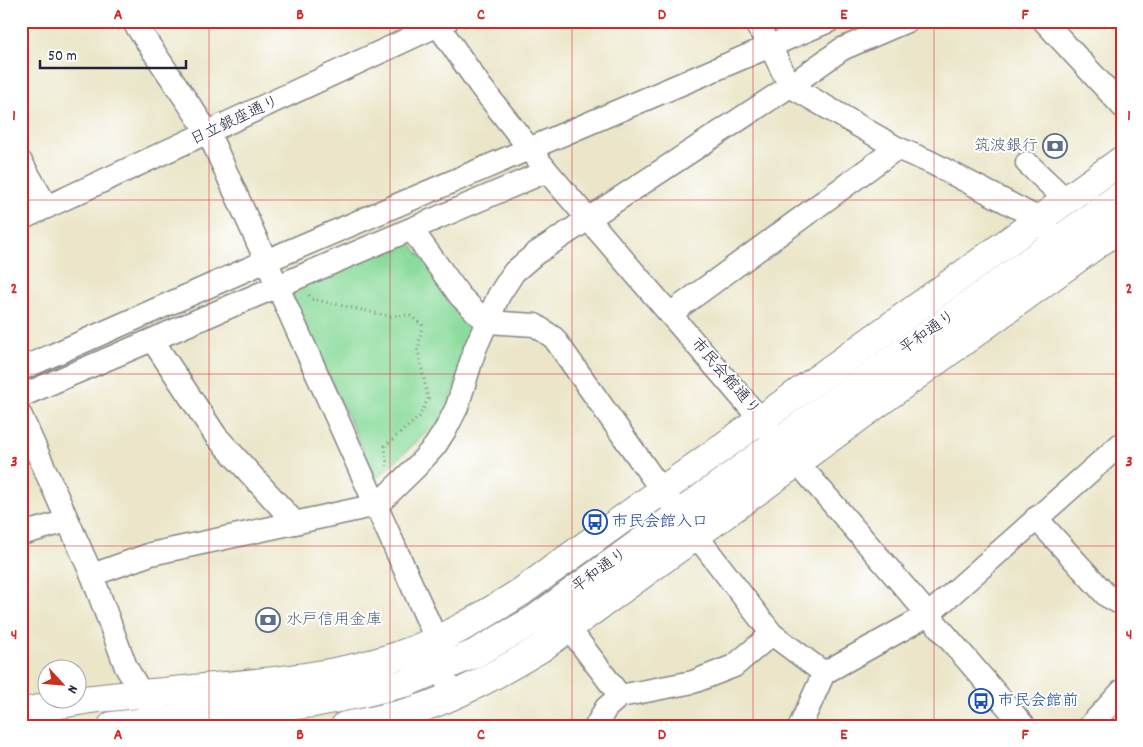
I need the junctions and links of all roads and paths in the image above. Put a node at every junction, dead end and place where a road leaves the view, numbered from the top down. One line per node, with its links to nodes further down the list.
1 (133, 21): 10 (street)
2 (754, 21): 7 (street)
3 (828, 21): 7 (street)
4 (907, 21): 8 (street)
5 (1044, 21): 9 (street)
6 (440, 23): 10 (street, 日立銀座通り); 11 (street, 市民会館通り)
7 (770, 46): 8 (street); 11 (street)
8 (790, 86): 12 (street); 22 (street)
9 (1122, 106)
10 (209, 134): 19 (street, 日立銀座通り); 26 (street)
11 (528, 148): 16 (street, 市民会館通り); 26 (street)
12 (897, 148): 21 (street); 29 (street)
13 (1122, 160): 18 (main road)
14 (21, 162): 19 (street)
15 (1028, 163): 18 (street)
16 (547, 171): 22 (street, 市民会館通り); 24 (street)
17 (1122, 195): 25 (main road, 平和通り)
18 (1066, 200): 21 (main road)
19 (46, 207): 20 (street, 日立銀座通り)
20 (21, 219)
21 (1039, 219): 25 (street); 35 (main road)
22 (590, 220): 29 (street, 市民会館通り); 30 (street)
23 (1122, 226): 25 (main road)
24 (412, 230): 27 (street); 30 (street)
25 (1065, 252): 36 (main road, 平和通り); 38 (main road)
26 (266, 261): 28 (street); 32 (street)
27 (299, 279): 28 (street); 40 (path)
28 (278, 288): 31 (street); 40 (street)
29 (670, 314): 35 (street, 市民会館通り)
30 (486, 322): 39 (street); 40 (street)
31 (153, 341): 33 (street); 44 (street)
32 (21, 369)
33 (21, 396)
34 (21, 416): 43 (street)
35 (762, 419): 36 (street, 市民会館通り); 39 (main road)
36 (780, 440): 38 (street, 市民会館通り); 41 (main road, 平和通り)
37 (1122, 443): 42 (street)
38 (798, 461): 46 (main road); 50 (street, 市民会館通り)
39 (662, 491): 41 (street); 53 (main road)
40 (384, 499): 44 (street); 53 (street)
41 (680, 513): 46 (street); 49 (main road, 平和通り)
42 (1036, 518): 48 (street); 50 (street)
43 (68, 521): 45 (street); 47 (street)
44 (295, 523): 47 (street)
45 (21, 534)
46 (696, 534): 51 (main road); 52 (street)
47 (92, 575): 57 (street)
48 (1122, 604)
49 (552, 606): 51 (street); 54 (main road, 平和通り)
50 (928, 615): 55 (street); 66 (street, 市民会館通り)
51 (569, 627): 58 (main road); 59 (street)
52 (772, 634): 55 (street); 59 (street)
53 (437, 641): 54 (street); 57 (main road)
54 (444, 668): 58 (street); 61 (main road, 平和通り)
55 (824, 673): 65 (street)
56 (1122, 690): 67 (street)
57 (142, 694): 60 (main road); 61 (street)
58 (450, 696): 63 (main road)
59 (620, 696): 64 (street)
60 (21, 714)
61 (158, 723): 62 (main road, 平和通り)
62 (112, 726)
63 (345, 726)
64 (596, 726)
65 (800, 726)
66 (1024, 726)
67 (1090, 726)

